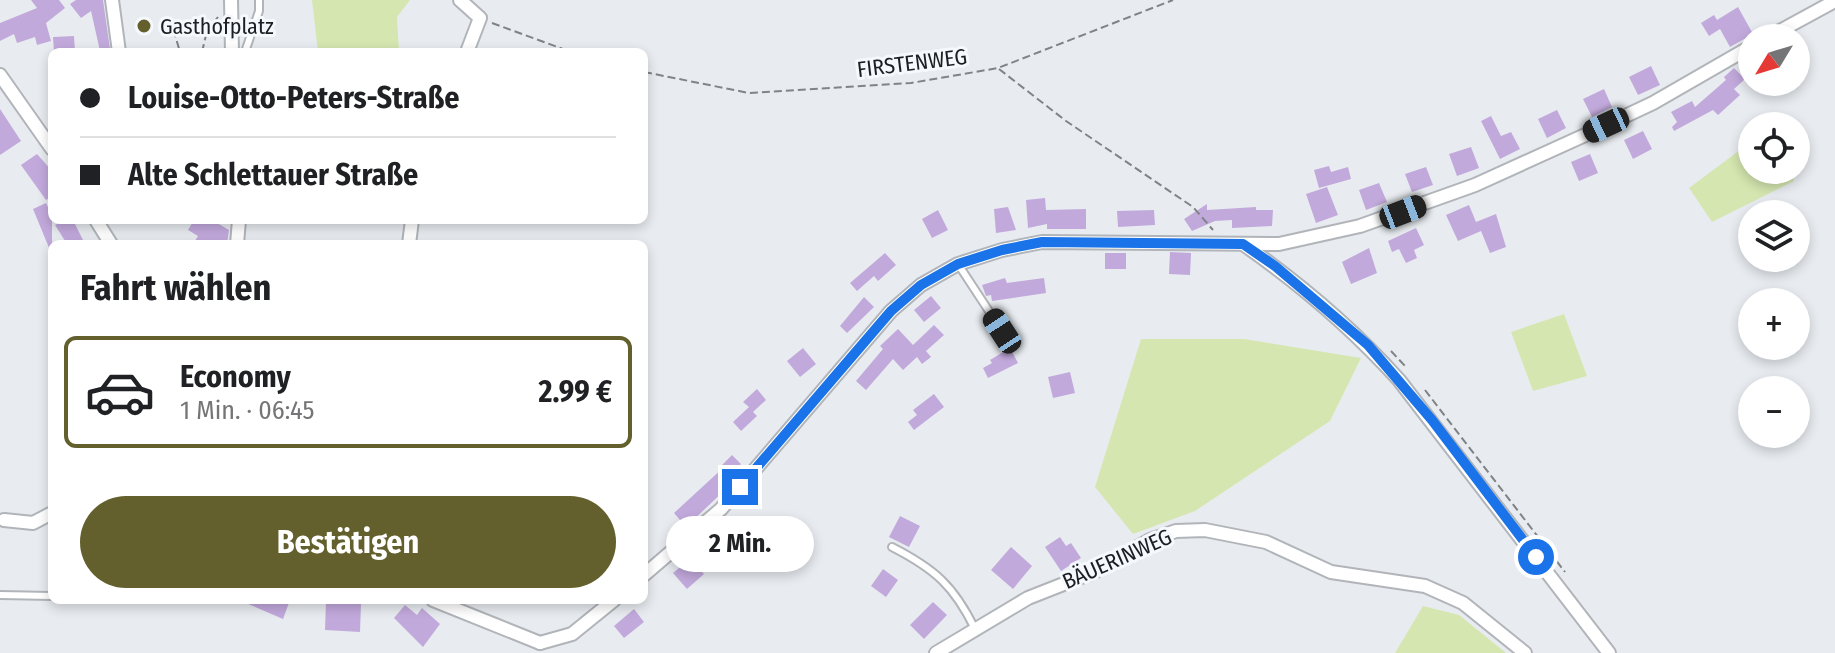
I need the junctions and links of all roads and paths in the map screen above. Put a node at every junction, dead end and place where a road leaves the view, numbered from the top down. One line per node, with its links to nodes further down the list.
1 (112, 0): 10 (street)
2 (259, 0): 14 (lane)
3 (460, 0): 8 (street)
4 (1173, 0): 18 (path, FIRSTENWEG)
5 (1835, 1): 9 (street)
6 (227, 5): 12 (path); 13 (street)
7 (170, 18): 11 (path)
8 (480, 18): 15 (street); 16 (path)
9 (1793, 24)
10 (118, 48)
11 (179, 48)
12 (203, 48)
13 (232, 48)
14 (246, 48)
15 (469, 48)
16 (560, 48)
17 (1738, 54): 24 (street)
18 (998, 68): 19 (path, FIRSTENWEG); 22 (path)
19 (648, 73)
20 (0, 75): 21 (street)
21 (48, 143)
22 (1225, 243): 23 (street); 25 (street)
23 (1243, 244): 24 (street); 26 (street)
24 (1279, 244): 26 (street)
25 (958, 264): 27 (lane); 31 (street)
26 (1275, 266): 40 (street)
27 (1002, 331)
28 (48, 515): 29 (street)
29 (2, 520)
30 (892, 547): 36 (lane)
31 (648, 572)
32 (0, 595): 33 (lane)
33 (48, 596)
34 (442, 604): 37 (street)
35 (609, 604): 37 (street)
36 (975, 629): 38 (street, BÄUERINWEG); 39 (street, BÄUERINWEG)
37 (539, 648)
38 (936, 653)
39 (1525, 653)
40 (1609, 653)

